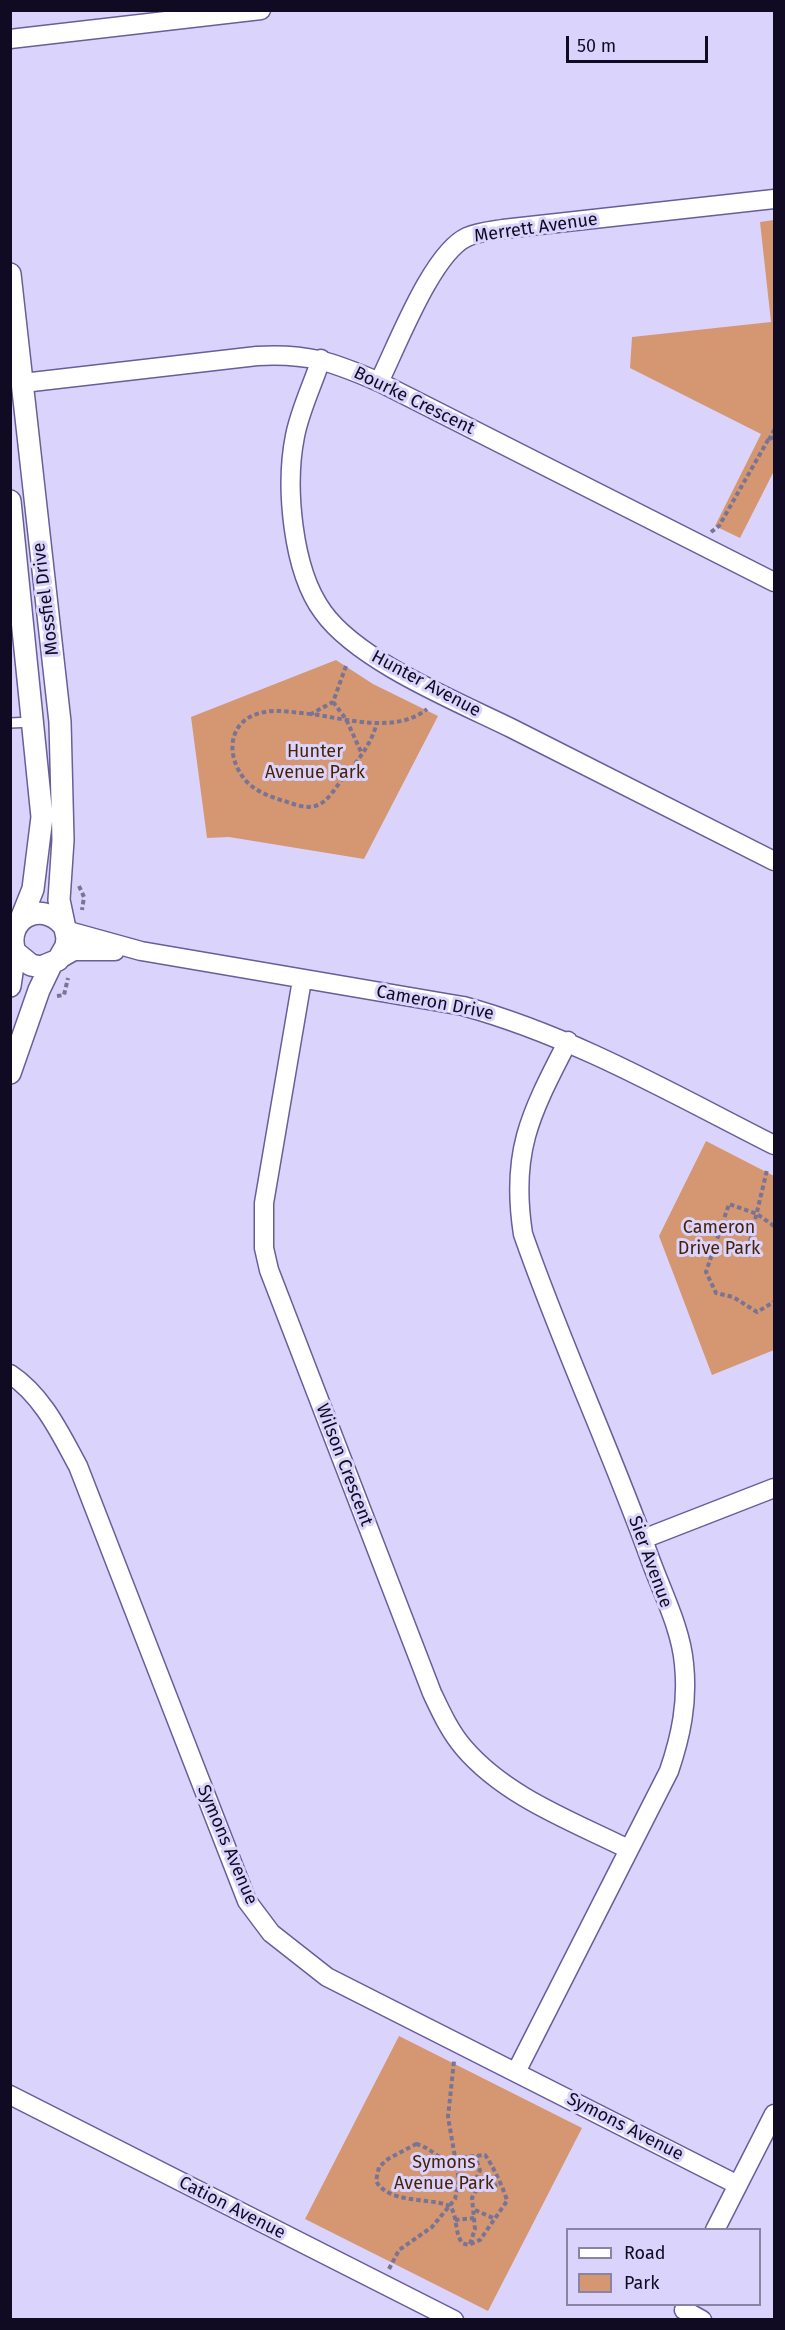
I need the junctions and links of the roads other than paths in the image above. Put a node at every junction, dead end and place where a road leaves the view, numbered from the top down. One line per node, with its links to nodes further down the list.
1 (261, 10): 2 (street)
2 (10, 39)
3 (774, 199): 6 (street, Merrett Avenue)
4 (11, 286): 7 (street, Mossfiel Drive)
5 (321, 358): 6 (street, Bourke Crescent); 7 (street, Bourke Crescent); 14 (street, Hunter Avenue)
6 (379, 382): 9 (street, Bourke Crescent)
7 (17, 383): 10 (street, Mossfiel Drive)
8 (10, 501): 11 (street, Mossfiel Drive)
9 (774, 582)
10 (45, 601): 11 (street); 16 (street, Mossfiel Drive)
11 (15, 604): 12 (street, Mossfiel Drive)
12 (33, 722): 13 (lane); 15 (street, Mossfiel Drive)
13 (10, 723)
14 (774, 861)
15 (21, 919): 16 (street); 18 (street)
16 (64, 927): 17 (street, Cameron Drive); 19 (street)
17 (141, 951): 19 (street, Cameron Drive); 20 (street, Cameron Drive)
18 (15, 952): 19 (street); 21 (street)
19 (54, 962): 23 (street)
20 (302, 980): 22 (street, Cameron Drive); 28 (street, Wilson Crescent)
21 (10, 986)
22 (568, 1041): 24 (street, Cameron Drive); 27 (street, Sier Avenue)
23 (10, 1073)
24 (774, 1145)
25 (10, 1374): 29 (street, Symons Avenue)
26 (774, 1488): 27 (street)
27 (643, 1539): 28 (street, Sier Avenue)
28 (628, 1849): 29 (street, Sier Avenue)
29 (516, 2072): 32 (street, Symons Avenue)
30 (10, 2095): 35 (street, Cation Avenue)
31 (774, 2114): 32 (street)
32 (738, 2184): 33 (street)
33 (716, 2228)
34 (682, 2311): 36 (street)
35 (454, 2319)
36 (702, 2319)

